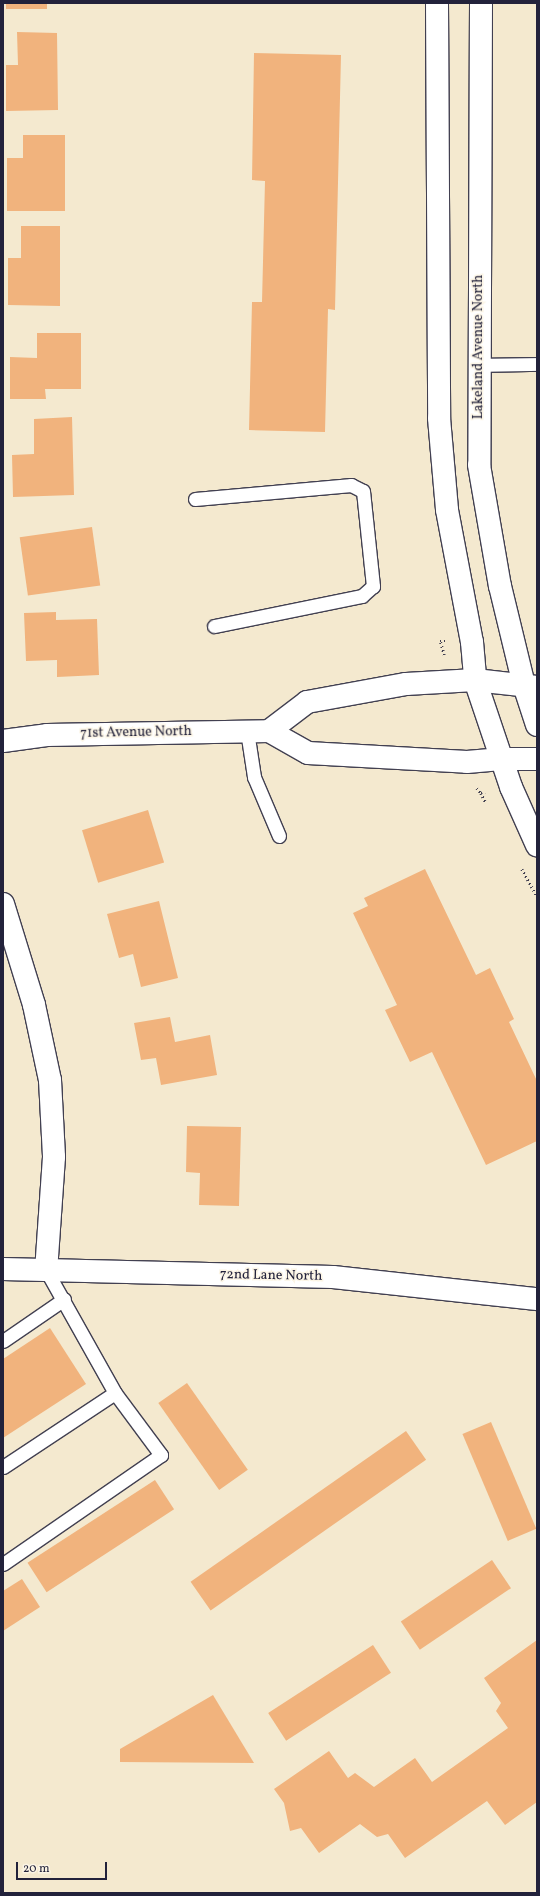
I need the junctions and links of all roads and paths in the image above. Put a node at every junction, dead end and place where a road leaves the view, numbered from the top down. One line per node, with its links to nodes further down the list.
1 (437, 3): 7 (street)
2 (480, 3): 3 (street, Lakeland Avenue North)
3 (479, 364): 4 (lane); 8 (street, Lakeland Avenue North)
4 (537, 364)
5 (195, 499): 6 (lane)
6 (214, 626)
7 (474, 680): 8 (street); 10 (street); 13 (street)
8 (531, 686): 9 (street, Lakeland Avenue North)
9 (537, 725)
10 (270, 731): 11 (street, 71st Avenue North); 13 (street)
11 (247, 732): 12 (street, 71st Avenue North); 15 (lane)
12 (3, 741)
13 (502, 759): 14 (street); 16 (street)
14 (537, 759)
15 (279, 836)
16 (537, 845)
17 (3, 904): 19 (street)
18 (3, 1269): 19 (street, 72nd Lane North)
19 (46, 1270): 20 (lane); 21 (street, 72nd Lane North)
20 (64, 1299): 22 (lane); 23 (lane)
21 (537, 1299)
22 (3, 1341)
23 (115, 1393): 24 (lane); 25 (lane)
24 (3, 1468)
25 (3, 1564)

